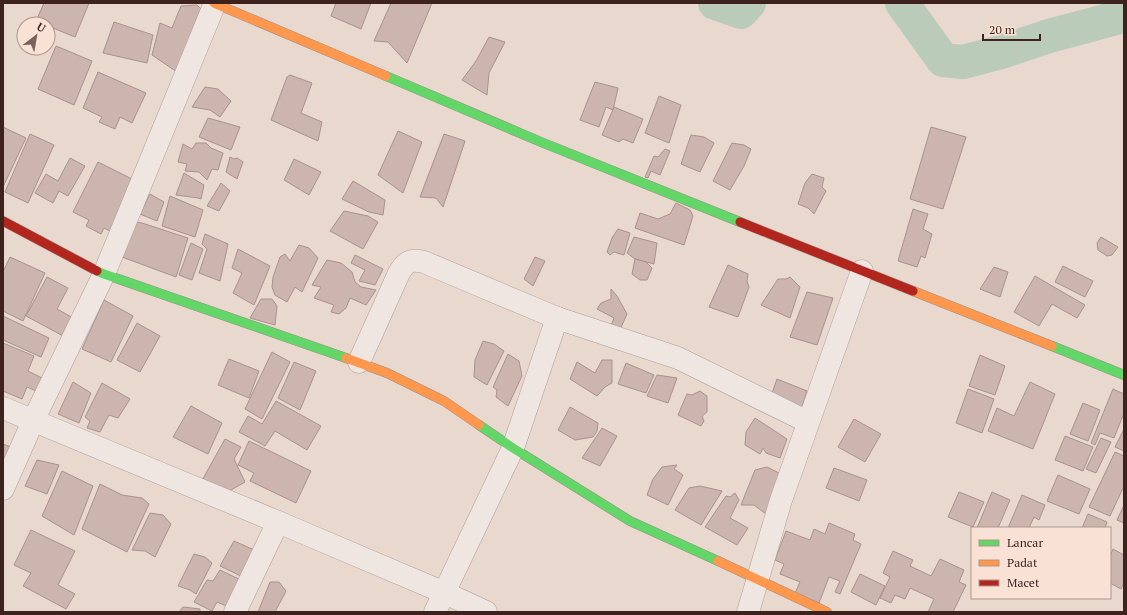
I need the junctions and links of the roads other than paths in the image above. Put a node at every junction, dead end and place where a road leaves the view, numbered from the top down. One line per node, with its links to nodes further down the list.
1 (214, 3): 3 (street); 4 (street)
2 (3, 221): 4 (street)
3 (862, 271): 7 (street); 10 (street)
4 (104, 274): 6 (street); 9 (street)
5 (557, 318): 6 (street); 10 (street); 11 (street)
6 (359, 362): 11 (street)
7 (1124, 375)
8 (3, 408): 9 (street)
9 (33, 421): 12 (street); 13 (street)
10 (808, 422): 14 (street)
11 (513, 448): 14 (street); 15 (street)
12 (3, 489)
13 (278, 522): 15 (street); 16 (street)
14 (758, 578): 19 (street); 20 (street)
15 (445, 592): 17 (street); 18 (street)
16 (235, 612)
17 (435, 612)
18 (486, 612)
19 (748, 612)
20 (827, 612)

